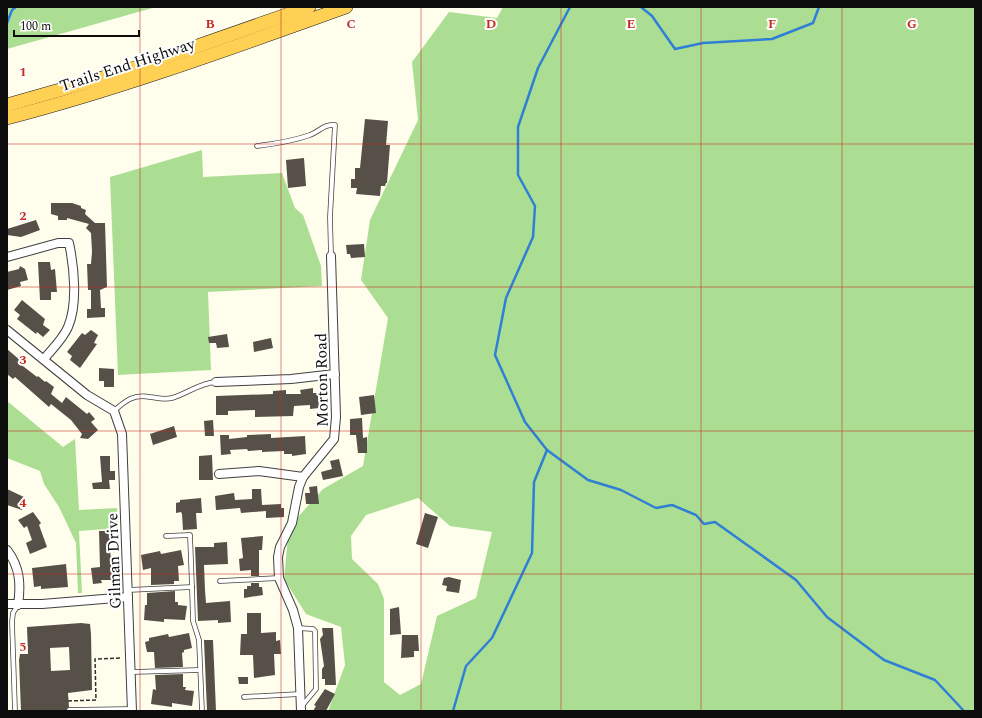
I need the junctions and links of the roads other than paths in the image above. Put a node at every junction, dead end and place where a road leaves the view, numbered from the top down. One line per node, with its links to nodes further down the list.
1 (310, 7): 3 (highway, Trails End Highway)
2 (346, 7): 4 (highway, Trails End Highway)
3 (7, 105)
4 (7, 118)
5 (257, 146): 6 (lane, Morton Road)
6 (331, 256): 10 (street, Morton Road)
7 (7, 257): 9 (street)
8 (7, 330): 9 (street)
9 (44, 359): 12 (street)
10 (335, 374): 11 (street); 14 (street, Morton Road)
11 (216, 382): 12 (lane)
12 (114, 411): 20 (street, Gilman Drive)
13 (219, 474): 14 (street)
14 (303, 477): 17 (street, Morton Road)
15 (166, 536): 19 (lane)
16 (7, 550): 22 (street)
17 (279, 578): 18 (lane); 23 (street, Morton Road)
18 (220, 580)
19 (192, 587): 20 (lane); 24 (lane)
20 (128, 593): 22 (street); 25 (street, Gilman Drive)
21 (7, 604): 22 (street)
22 (18, 605): 31 (lane)
23 (298, 628): 26 (street, Morton Road); 28 (lane)
24 (200, 670): 25 (lane); 32 (lane)
25 (132, 672): 30 (street, Gilman Drive)
26 (300, 694): 27 (lane); 28 (street, Morton Road)
27 (244, 697)
28 (301, 709)
29 (69, 710): 30 (lane)
30 (132, 710)
31 (15, 711)
32 (202, 711)

